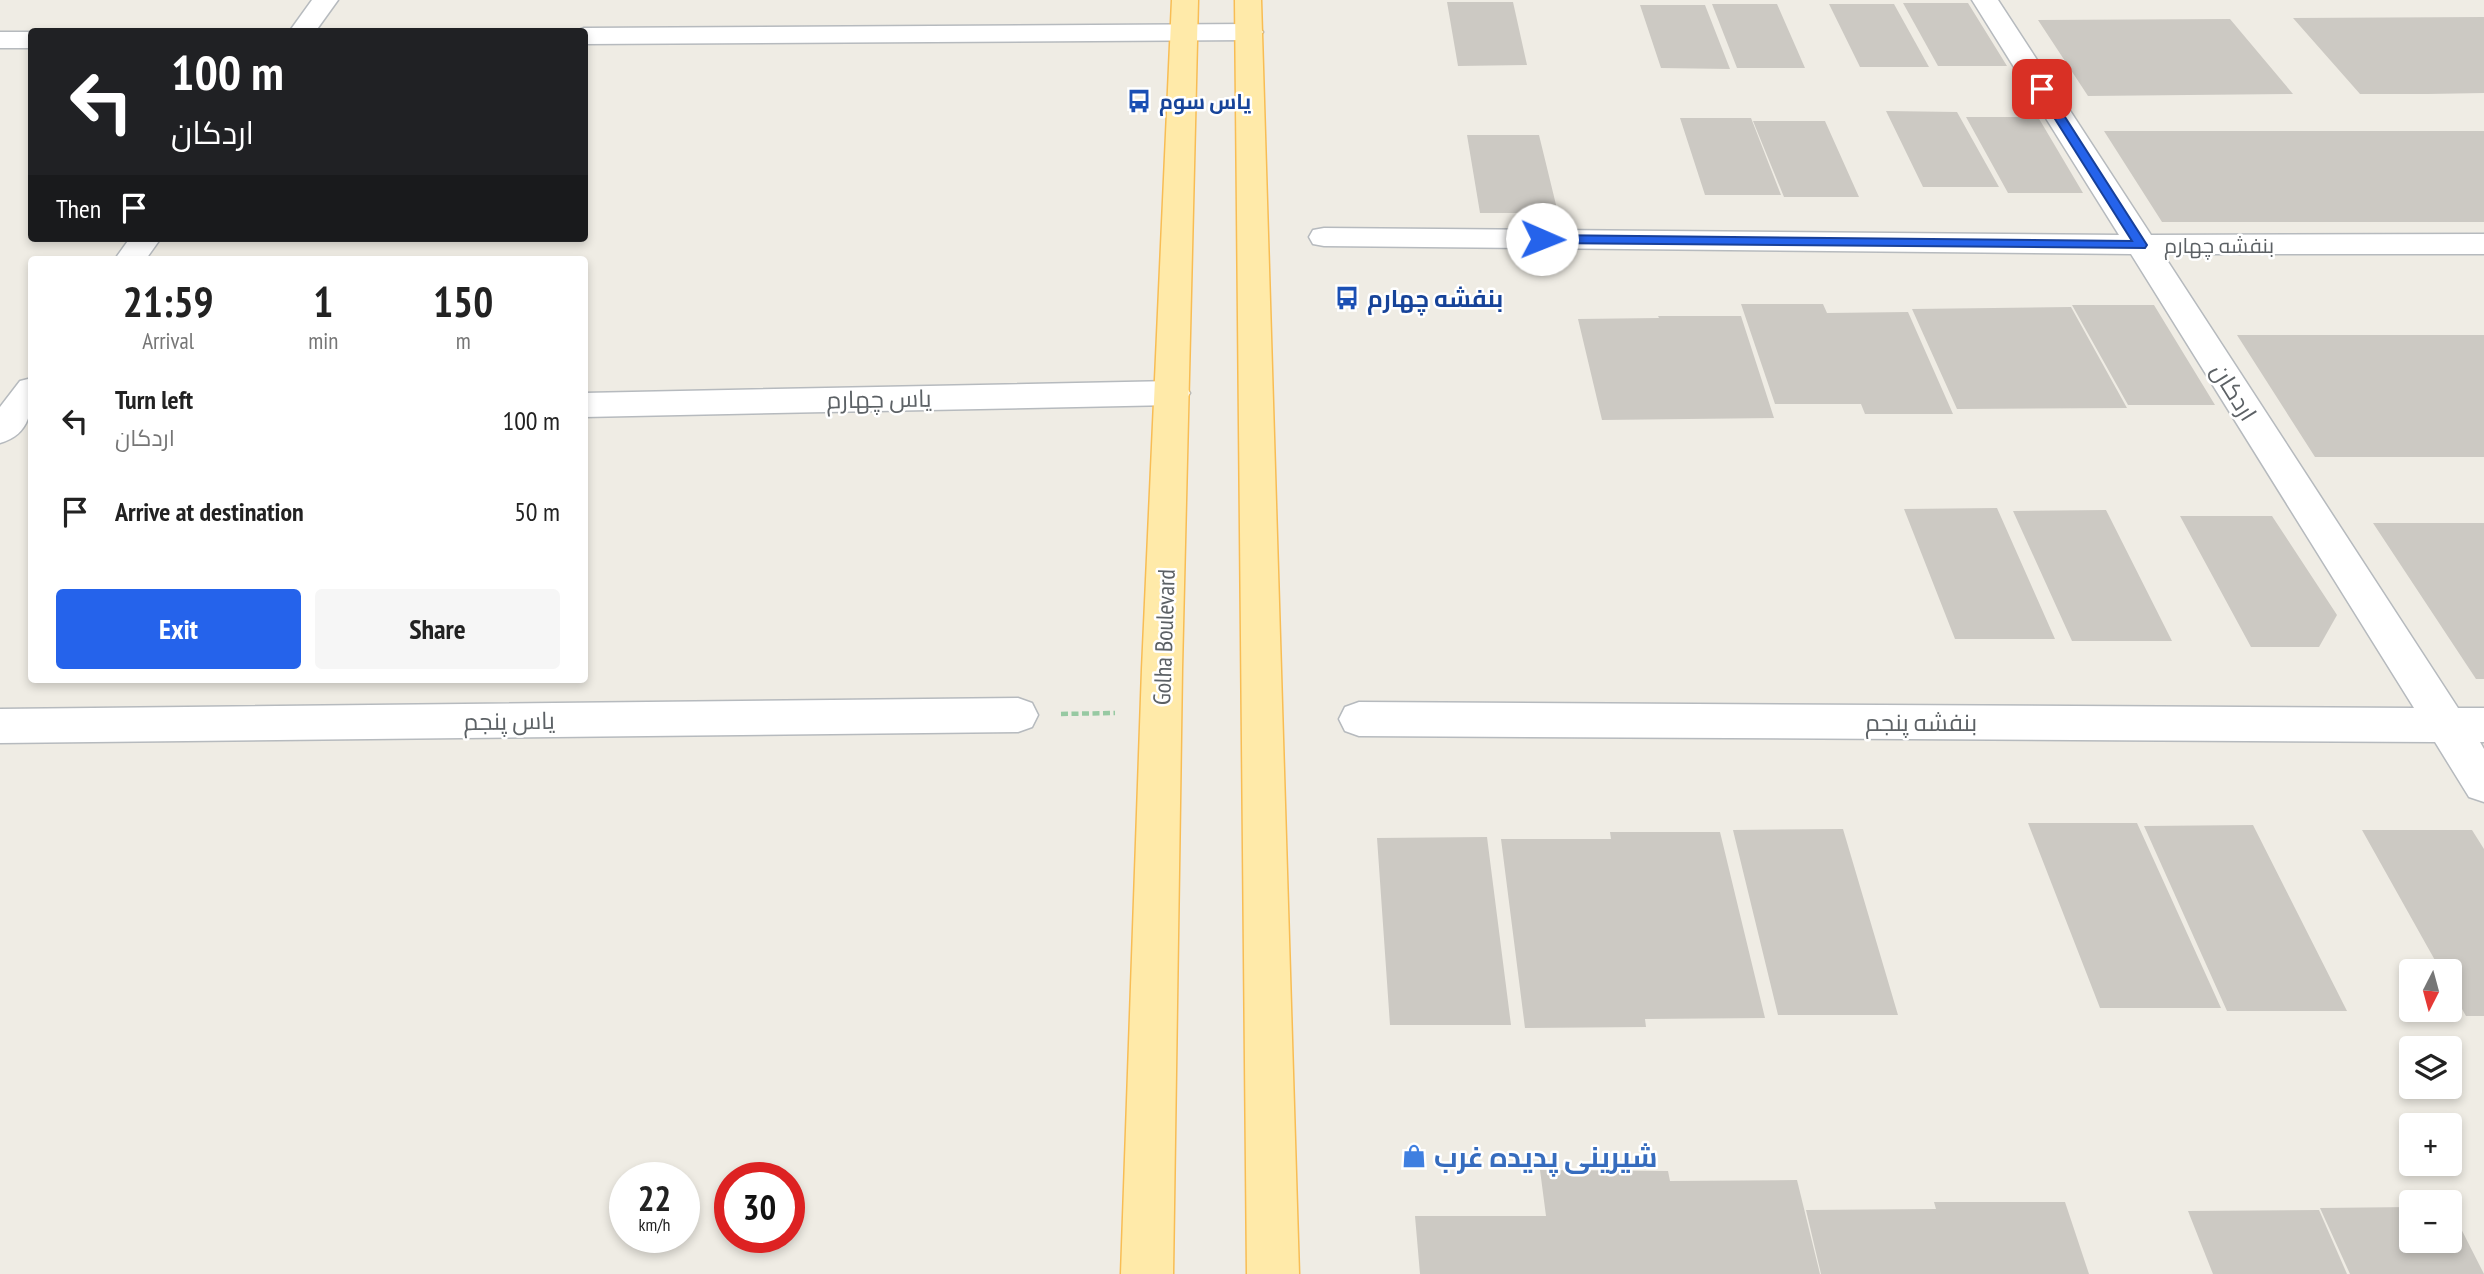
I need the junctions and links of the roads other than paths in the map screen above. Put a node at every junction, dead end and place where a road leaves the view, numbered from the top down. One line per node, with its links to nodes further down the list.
1 (326, 0): 5 (street)
2 (1985, 0): 12 (street, اردکان)
3 (1184, 15): 4 (street); 6 (street); 14 (main road, Golha Boulevard)
4 (1249, 16): 24 (main road)
5 (305, 28)
6 (588, 36)
7 (0, 40): 8 (street)
8 (28, 40)
9 (1324, 237): 12 (street, بنفشه چهارم)
10 (143, 242): 13 (street)
11 (2484, 244): 12 (street, بنفشه چهارم)
12 (2141, 245): 20 (street, اردکان)
13 (132, 256)
14 (1173, 393): 16 (street, یاس چهارم); 23 (main road, Golha Boulevard)
15 (28, 395): 17 (street)
16 (588, 405)
17 (10, 421)
18 (1018, 715): 21 (street, یاس پنجم)
19 (1359, 719): 20 (street, بنفشه پنجم)
20 (2465, 725): 22 (street, اردکان)
21 (0, 726)
22 (2484, 784)
23 (1147, 1274)
24 (1272, 1274)

